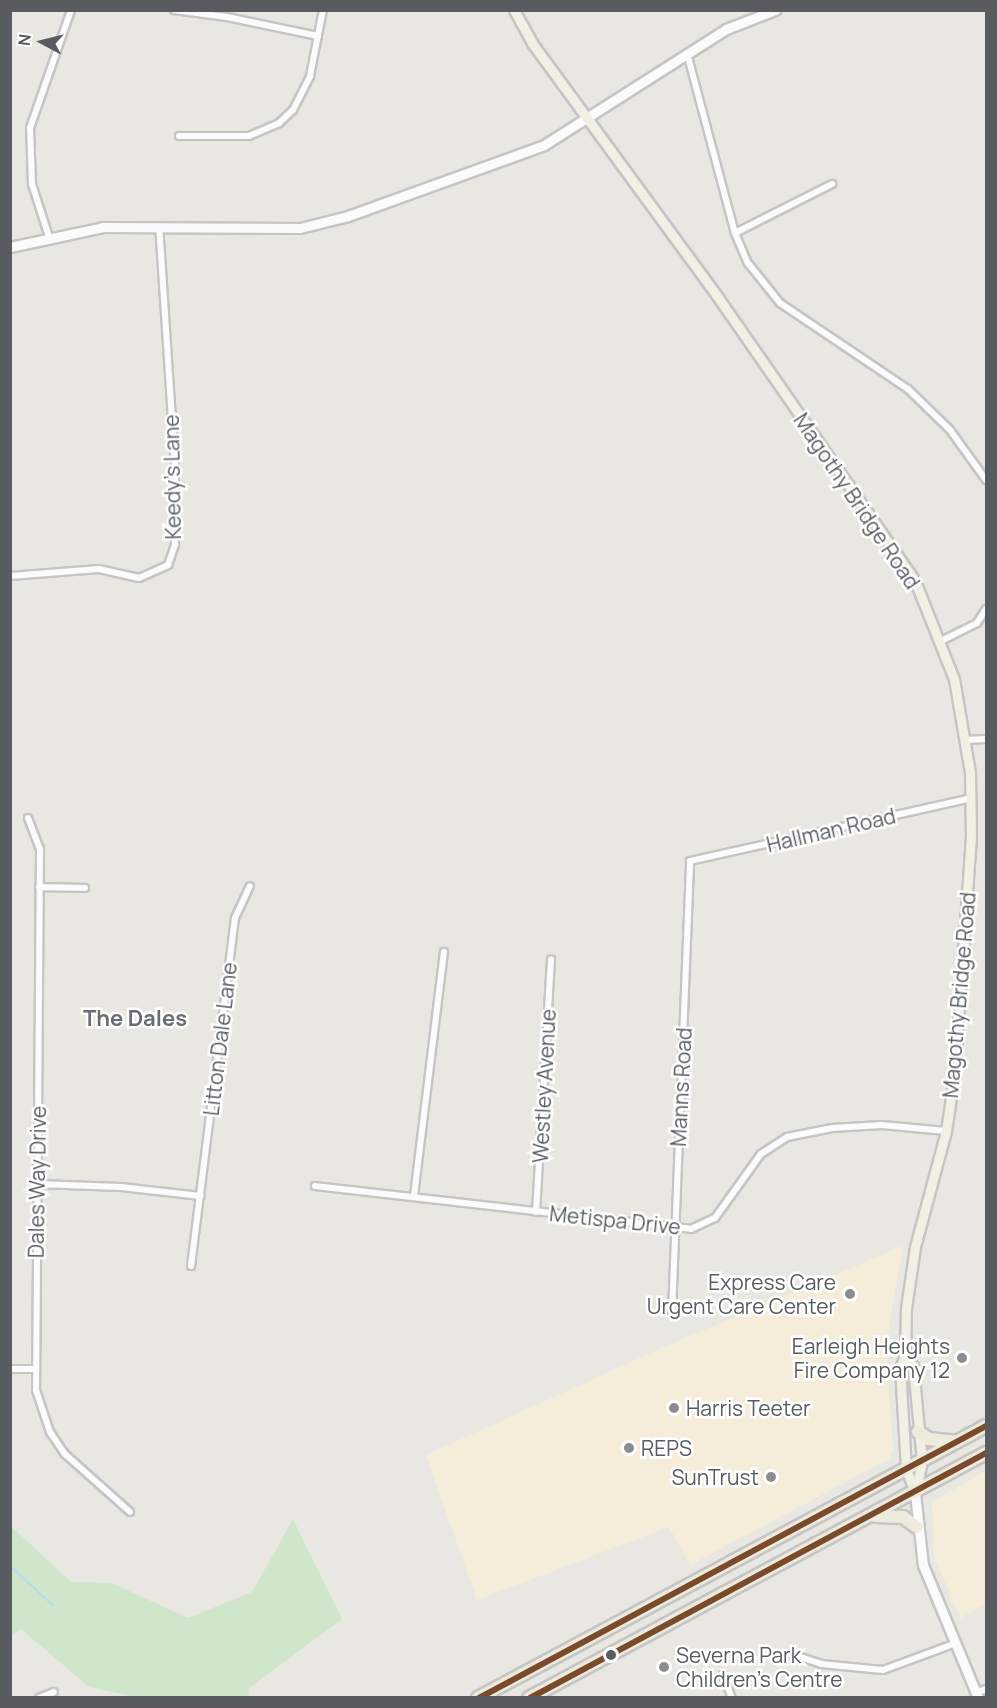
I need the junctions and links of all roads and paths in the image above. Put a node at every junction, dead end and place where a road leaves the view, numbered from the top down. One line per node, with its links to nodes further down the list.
1 (71, 10): 13 (street)
2 (174, 10): 6 (street)
3 (323, 10): 6 (street)
4 (514, 10): 8 (main road, Magothy Bridge Road)
5 (771, 11): 7 (main road)
6 (318, 36): 9 (street)
7 (687, 53): 8 (main road); 12 (street)
8 (588, 118): 11 (main road); 18 (main road, Magothy Bridge Road)
9 (179, 136)
10 (832, 184): 12 (street)
11 (159, 227): 13 (main road); 16 (street, Keedy's Lane)
12 (735, 233): 15 (street)
13 (49, 237): 14 (main road)
14 (10, 246)
15 (987, 480)
16 (10, 576)
17 (986, 613): 18 (street)
18 (941, 640): 20 (main road, Magothy Bridge Road)
19 (987, 739): 20 (street)
20 (966, 740): 21 (main road, Magothy Bridge Road)
21 (971, 798): 23 (street, Hallman Road); 29 (main road, Magothy Bridge Road)
22 (28, 818): 25 (street, Dales Way Drive)
23 (690, 861): 35 (street, Manns Road)
24 (250, 886): 32 (street, Litton Dale Lane)
25 (39, 887): 26 (street); 30 (street, Dales Way Drive)
26 (85, 888)
27 (444, 952): 33 (street)
28 (551, 960): 34 (street, Westley Avenue)
29 (946, 1131): 35 (street, Metispa Drive); 38 (main road, Magothy Bridge Road)
30 (37, 1184): 32 (street); 40 (street, Dales Way Drive)
31 (315, 1186): 33 (street, Metispa Drive)
32 (200, 1196): 36 (street, Litton Dale Lane)
33 (414, 1197): 34 (street, Metispa Drive)
34 (536, 1212): 35 (street, Metispa Drive)
35 (674, 1227): 37 (street, Manns Road)
36 (191, 1266)
37 (672, 1313)
38 (905, 1355): 42 (main road, Magothy Bridge Road); 46 (main road, Magothy Bridge Road)
39 (10, 1369): 40 (street)
40 (34, 1369): 48 (street, Dales Way Drive)
41 (987, 1426): 43 (highway)
42 (918, 1432): 43 (highway); 45 (main road, Magothy Bridge Road)
43 (957, 1442): 45 (highway)
44 (987, 1453): 47 (highway)
45 (922, 1461): 46 (highway); 47 (main road, Magothy Bridge Road)
46 (906, 1469): 47 (main road, Magothy Bridge Road); 58 (highway)
47 (915, 1492): 49 (highway); 50 (main road)
48 (130, 1512)
49 (868, 1517): 50 (highway); 59 (highway)
50 (917, 1527): 51 (main road)
51 (956, 1642): 52 (street); 56 (main road)
52 (788, 1653)
53 (723, 1675): 60 (street)
54 (987, 1689): 56 (street)
55 (54, 1692): 57 (street)
56 (977, 1695)
57 (39, 1698)
58 (478, 1698)
59 (529, 1698)
60 (732, 1698)

